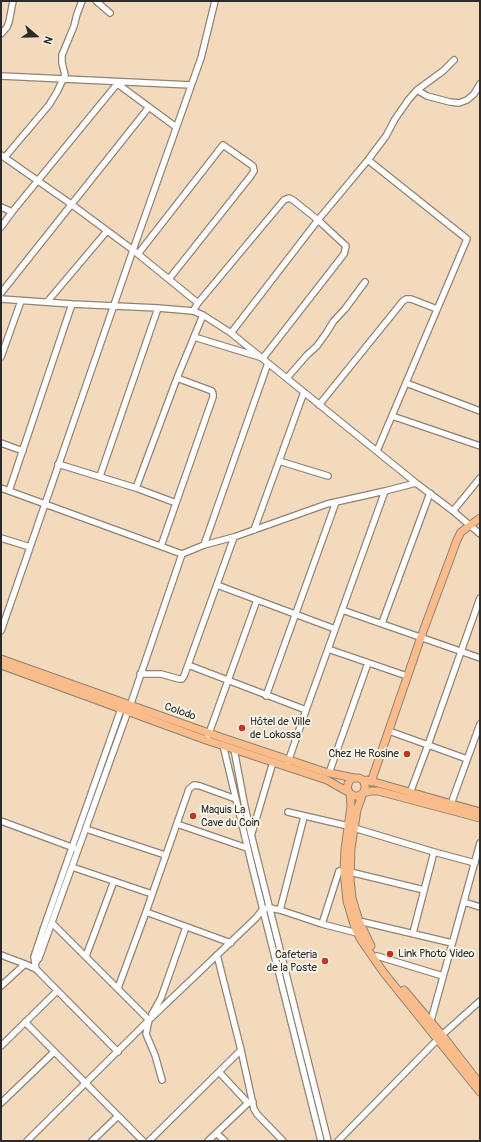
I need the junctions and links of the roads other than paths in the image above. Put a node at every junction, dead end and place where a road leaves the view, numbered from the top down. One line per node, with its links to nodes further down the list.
1 (13, 1): 6 (street)
2 (82, 1): 9 (street)
3 (96, 1): 5 (street)
4 (215, 1): 12 (street)
5 (110, 13)
6 (1, 34)
7 (454, 60): 13 (street)
8 (1, 76): 9 (street)
9 (63, 79): 10 (street); 16 (street)
10 (116, 83): 12 (street); 14 (street); 18 (street)
11 (480, 84): 13 (street)
12 (191, 85): 15 (street)
13 (416, 90): 17 (street)
14 (149, 107): 15 (street); 19 (street)
15 (176, 127): 25 (street)
16 (3, 156): 18 (street)
17 (368, 160): 22 (street); 37 (street)
18 (38, 181): 19 (street); 21 (street)
19 (71, 204): 24 (street); 29 (street)
20 (1, 207): 21 (street)
21 (12, 212): 23 (street)
22 (318, 220): 33 (street); 40 (street); 43 (street)
23 (1, 227)
24 (108, 231): 25 (street); 32 (street)
25 (133, 250): 26 (street); 35 (street)
26 (138, 254): 27 (street); 27 (street)
27 (168, 279): 33 (street)
28 (365, 282): 46 (street)
29 (1, 293)
30 (1, 299): 31 (street)
31 (21, 301): 32 (street); 42 (street)
32 (47, 302): 34 (street)
33 (198, 303): 38 (street)
34 (72, 304): 35 (street); 54 (street)
35 (114, 306): 36 (street); 57 (street)
36 (158, 308): 38 (street); 58 (street)
37 (437, 309): 47 (street); 49 (street)
38 (193, 311): 39 (street)
39 (203, 315): 40 (street); 41 (street)
40 (231, 333): 43 (street)
41 (194, 337): 43 (street); 45 (street)
42 (1, 357)
43 (262, 358): 44 (street)
44 (268, 363): 46 (street); 77 (street)
45 (177, 378): 63 (street); 68 (street)
46 (287, 378): 48 (street)
47 (406, 384): 50 (street); 51 (street)
48 (304, 392): 49 (street); 56 (street)
49 (319, 404): 55 (street)
50 (480, 411)
51 (392, 416): 53 (street); 55 (street)
52 (1, 442): 54 (street)
53 (480, 446)
54 (23, 451): 64 (street)
55 (377, 451): 61 (street)
56 (279, 461): 59 (street); 73 (street)
57 (58, 464): 58 (street); 69 (street)
58 (100, 476): 63 (street)
59 (328, 476)
60 (480, 478): 70 (street)
61 (416, 483): 65 (street); 66 (street)
62 (1, 488): 64 (street)
63 (136, 488): 68 (street)
64 (9, 491): 69 (street)
65 (385, 491): 67 (street); 84 (street)
66 (430, 493): 70 (street); 86 (street)
67 (336, 502): 73 (street); 85 (street)
68 (176, 503): 78 (street)
69 (45, 504): 78 (street); 79 (street)
70 (453, 511): 72 (street)
71 (480, 518): 72 (main road)
72 (470, 525): 74 (street); 89 (main road)
73 (254, 530): 75 (street)
74 (480, 534)
75 (234, 537): 77 (street); 81 (street)
76 (1, 538): 79 (street)
77 (204, 545): 80 (street)
78 (161, 546): 80 (street)
79 (30, 547): 88 (street)
80 (182, 554): 97 (street)
81 (217, 586): 83 (street); 96 (street)
82 (480, 598): 91 (street)
83 (257, 600): 85 (street); 99 (street)
84 (342, 610): 86 (street); 87 (street)
85 (296, 614): 87 (street); 100 (street)
86 (382, 623): 89 (street)
87 (335, 629): 90 (street)
88 (1, 631)
89 (421, 637): 91 (street); 98 (main road)
90 (328, 649): 94 (street); 102 (street)
91 (462, 651): 92 (street); 107 (street)
92 (480, 658)
93 (1, 659): 101 (main road, Colodo)
94 (368, 663): 98 (street); 112 (street)
95 (1, 665): 101 (main road, Colodo)
96 (188, 665): 97 (street); 99 (street)
97 (140, 674): 101 (street)
98 (407, 676): 104 (main road)
99 (228, 680): 100 (street); 105 (street)
100 (266, 696): 102 (street)
101 (126, 709): 105 (main road, Colodo); 127 (street); 130 (street)
102 (306, 710): 111 (street)
103 (480, 724): 109 (street)
104 (389, 732): 107 (street); 114 (main road)
105 (207, 736): 106 (main road, Colodo); 111 (main road, Colodo)
106 (223, 745): 108 (main road, Colodo); 118 (street)
107 (428, 745): 109 (street); 117 (street)
108 (234, 749): 110 (main road, Colodo); 128 (street)
109 (468, 759): 119 (street)
110 (274, 762): 111 (main road, Colodo); 128 (street)
111 (288, 763): 112 (main road, Colodo); 115 (main road, Colodo)
112 (329, 773): 113 (main road, Colodo)
113 (356, 778): 114 (main road); 115 (main road); 116 (main road)
114 (371, 782): 117 (main road)
115 (350, 793): 116 (main road); 126 (main road)
116 (363, 793): 123 (main road); 126 (main road)
117 (410, 793): 119 (main road)
118 (236, 799): 125 (street); 131 (street)
119 (452, 804): 121 (main road)
120 (288, 812): 122 (street)
121 (480, 812)
122 (304, 817): 126 (street); 145 (street)
123 (480, 818)
124 (1, 821): 130 (street)
125 (177, 824): 131 (street); 134 (street)
126 (351, 827): 133 (street); 137 (main road)
127 (86, 829): 132 (street); 134 (street)
128 (251, 834): 143 (street)
129 (480, 843): 135 (street)
130 (72, 848): 132 (street); 162 (street)
131 (248, 848): 144 (street)
132 (78, 850): 136 (street)
133 (434, 852): 135 (street); 139 (street)
134 (166, 855): 140 (street)
135 (475, 863): 141 (street)
136 (72, 867): 138 (street); 151 (street)
137 (347, 872): 139 (street); 150 (main road); 152 (street); 154 (main road)
138 (114, 881): 140 (street); 160 (street)
139 (424, 890): 155 (street)
140 (152, 894): 146 (street)
141 (464, 902): 142 (street); 157 (street)
142 (480, 907)
143 (270, 908): 144 (street); 145 (street); 147 (street)
144 (263, 909): 148 (street); 149 (street)
145 (279, 910): 147 (street); 152 (street)
146 (146, 912): 153 (street); 167 (street)
147 (272, 917): 149 (street); 195 (street)
148 (256, 918): 149 (street); 156 (street)
149 (265, 919): 194 (street)
150 (359, 921): 155 (street); 161 (main road)
151 (52, 923): 160 (street); 162 (street)
152 (322, 924): 154 (street)
153 (186, 927): 156 (street); 170 (street)
154 (357, 933): 172 (main road)
155 (413, 933): 157 (street)
156 (231, 943): 159 (street)
157 (452, 943): 165 (street)
158 (1, 955): 163 (street)
159 (217, 955): 170 (street); 175 (street)
160 (86, 956): 167 (street)
161 (377, 956): 165 (street); 172 (main road)
162 (35, 963): 164 (street)
163 (25, 964): 164 (street); 166 (street)
164 (36, 970): 168 (street)
165 (443, 976): 172 (street)
166 (1, 986)
167 (118, 988): 170 (street)
168 (57, 991): 171 (street); 177 (street)
169 (480, 1001): 173 (street)
170 (149, 1020): 177 (street); 179 (street)
171 (25, 1022): 174 (street); 176 (street)
172 (430, 1025): 173 (main road)
173 (440, 1037): 181 (main road); 182 (main road); 196 (street)
174 (1, 1046)
175 (241, 1050): 178 (street); 183 (street)
176 (54, 1052): 180 (street); 184 (street)
177 (118, 1052): 180 (street)
178 (219, 1072): 183 (street); 190 (street)
179 (162, 1080)
180 (86, 1083): 185 (street); 187 (street)
181 (480, 1084)
182 (480, 1092)
183 (250, 1102): 186 (street); 193 (street)
184 (1, 1103)
185 (118, 1116): 188 (street); 189 (street)
186 (216, 1133): 191 (street); 192 (street)
187 (27, 1141)
188 (92, 1141)
189 (143, 1141)
190 (148, 1141)
191 (208, 1141)
192 (225, 1141)
193 (283, 1141)
194 (321, 1141)
195 (328, 1141)
196 (338, 1141)

